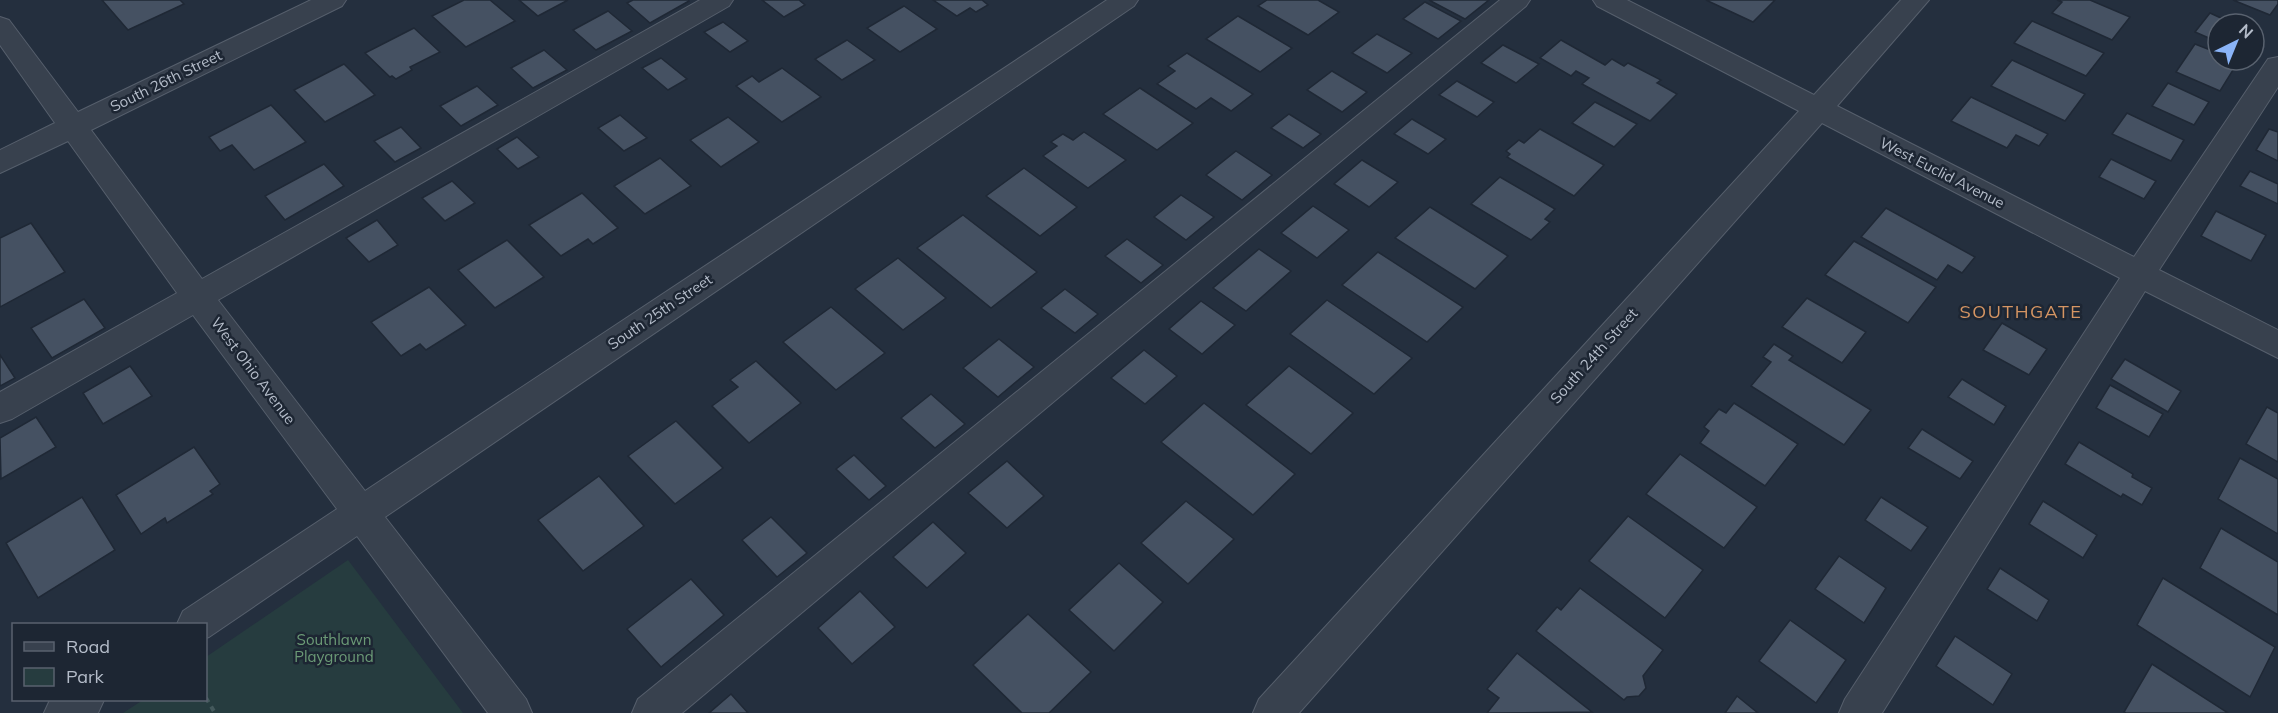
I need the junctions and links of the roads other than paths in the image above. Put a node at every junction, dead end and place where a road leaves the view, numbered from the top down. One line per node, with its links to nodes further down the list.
1 (333, 0): 10 (street, South 26th Street)
2 (720, 0): 13 (street)
3 (1125, 0): 16 (street, South 25th Street)
4 (1517, 0): 21 (street)
5 (1606, 0): 9 (street, West Euclid Avenue)
6 (1916, 0): 9 (street, South 24th Street)
7 (0, 26): 10 (street, West Ohio Avenue)
8 (2278, 66): 12 (street)
9 (1818, 109): 12 (street, West Euclid Avenue); 22 (street, South 24th Street)
10 (73, 126): 11 (street, South 26th Street); 13 (street, West Ohio Avenue)
11 (0, 162)
12 (2139, 275): 14 (street, West Euclid Avenue); 23 (street)
13 (198, 298): 15 (street); 16 (street, West Ohio Avenue)
14 (2278, 345)
15 (0, 409)
16 (361, 512): 17 (street, South 25th Street); 20 (street, West Ohio Avenue)
17 (197, 623)
18 (81, 701): 19 (street)
19 (63, 713)
20 (512, 713)
21 (652, 713)
22 (1273, 713)
23 (1859, 713)

